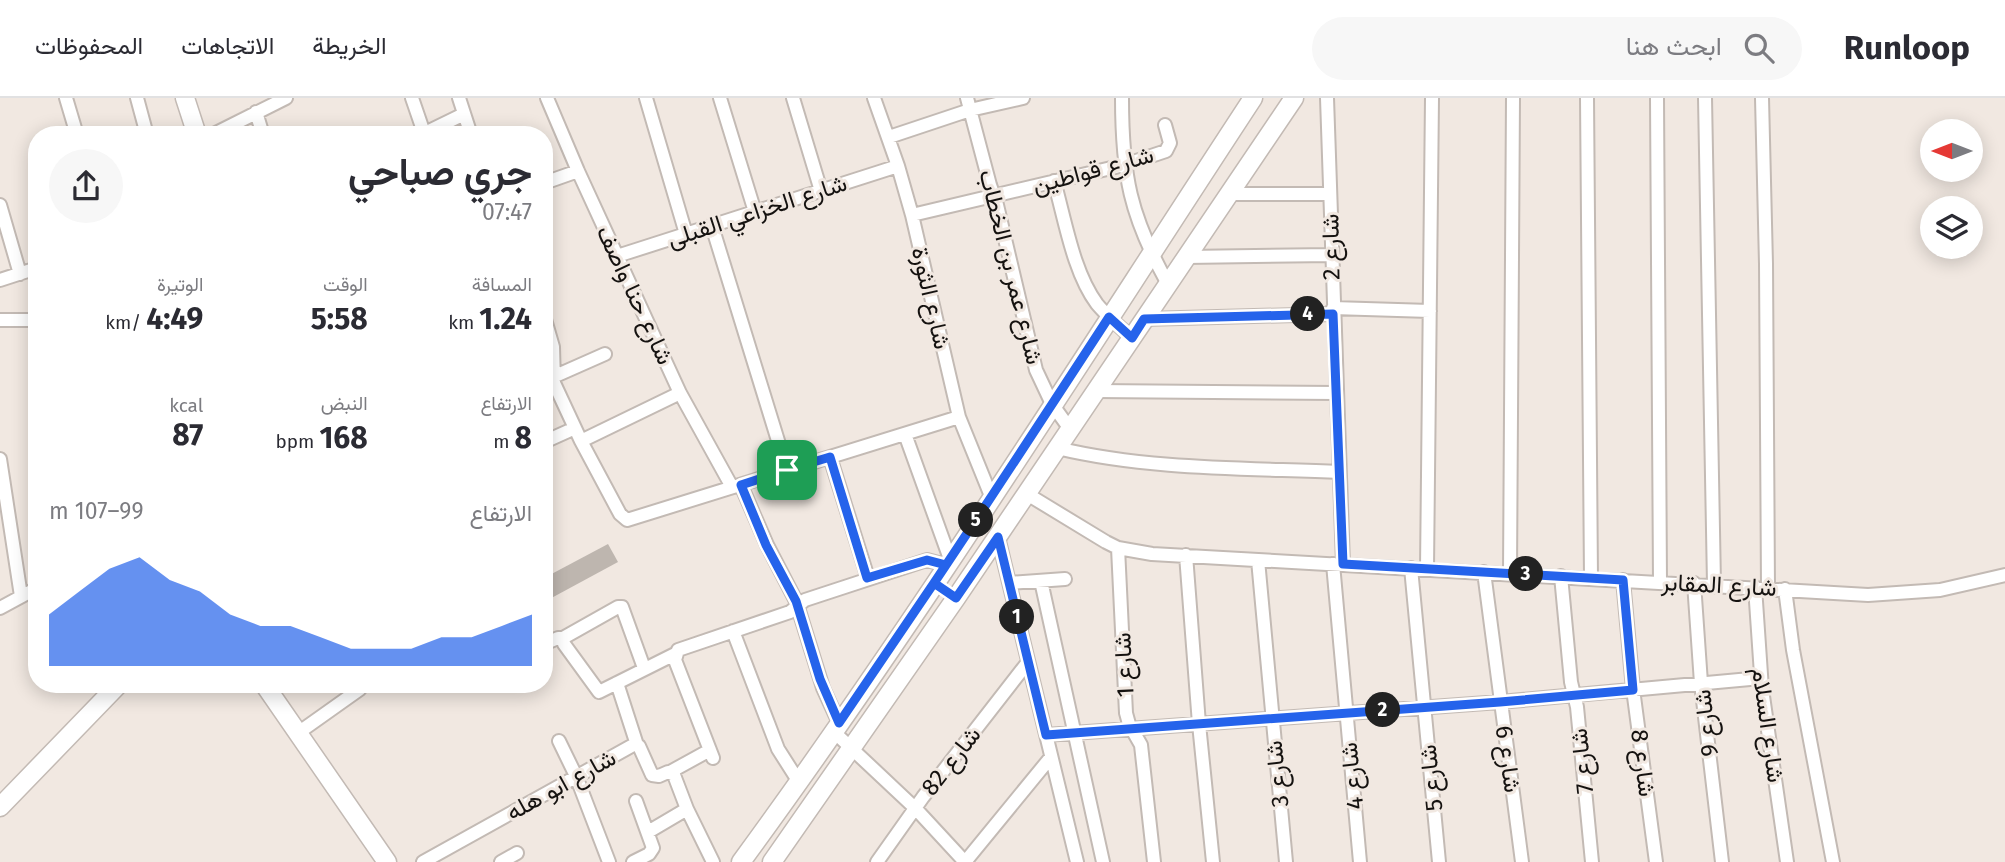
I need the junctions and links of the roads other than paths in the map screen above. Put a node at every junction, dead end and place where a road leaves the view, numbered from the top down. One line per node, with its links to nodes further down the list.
1 (66, 98): 28 (street)
2 (137, 98): 29 (street)
3 (185, 98): 30 (street)
4 (286, 98): 23 (street)
5 (412, 98): 33 (street)
6 (458, 98): 26 (street)
7 (547, 98): 39 (street, شارع حنا واصف)
8 (646, 98): 50 (street)
9 (720, 98): 47 (street)
10 (793, 98): 42 (street)
11 (874, 98): 36 (street, شارع الثورة)
12 (1023, 98): 24 (street)
13 (1122, 98): 37 (street)
14 (1253, 98): 51 (street)
15 (1294, 98): 43 (street)
16 (1327, 98): 44 (street, شارع 2)
17 (1432, 98): 60 (street)
18 (1513, 98): 96 (street)
19 (1587, 98): 100 (street)
20 (1657, 98): 104 (street)
21 (1705, 98): 108 (street)
22 (1762, 98): 109 (street, شارع السلام)
23 (271, 101): 25 (street)
24 (969, 104): 36 (street); 45 (street, شارع عمر بن الخطاب)
25 (256, 112): 31 (street); 32 (street)
26 (464, 114): 34 (street); 35 (street)
27 (1165, 125): 37 (street, شارع قواطين)
28 (74, 126)
29 (145, 126)
30 (194, 126)
31 (229, 126)
32 (260, 126)
33 (421, 126)
34 (439, 126)
35 (468, 126)
36 (889, 137): 38 (street, شارع الثورة)
37 (1124, 165): 41 (street, شارع قواطين); 51 (street)
38 (898, 166): 42 (street, شارع الخزاعي القبلى); 48 (street, شارع الثورة)
39 (578, 171): 40 (street); 53 (street, شارع حنا واصف)
40 (553, 180)
41 (1054, 181): 45 (street, شارع قواطين); 61 (street)
42 (821, 191): 47 (street, شارع الخزاعي القبلى)
43 (1230, 194): 44 (street); 54 (street)
44 (1330, 194): 52 (street, شارع 2)
45 (993, 196): 48 (street, شارع قواطين); 71 (street, شارع عمر بن الخطاب)
46 (0, 205): 56 (street)
47 (755, 212): 49 (street, شارع الخزاعي القبلى)
48 (912, 215): 72 (street, شارع الثورة)
49 (712, 226): 50 (street, شارع الخزاعي القبلى); 82 (street)
50 (686, 234): 53 (street, شارع الخزاعي القبلى)
51 (1151, 253): 58 (street); 61 (street)
52 (1332, 255): 54 (street); 59 (street, شارع 2)
53 (617, 256): 69 (street, شارع حنا واصف)
54 (1186, 257): 58 (street)
55 (28, 271): 56 (street)
56 (20, 274): 57 (street)
57 (0, 280)
58 (1168, 284): 62 (street)
59 (1333, 311): 60 (street); 62 (street); 70 (street, شارع 2)
60 (1430, 311): 94 (street)
61 (1109, 317): 65 (street); 71 (street)
62 (1144, 319): 65 (street)
63 (0, 320): 64 (street)
64 (28, 320)
65 (1132, 338): 68 (street)
66 (605, 354): 67 (street)
67 (553, 377): 73 (street)
68 (1096, 391): 70 (street); 74 (street)
69 (680, 393): 77 (street); 84 (street, شارع حنا واصف)
70 (1336, 393): 83 (street, شارع 2)
71 (1052, 404): 74 (street, شارع عمر بن الخطاب); 81 (street)
72 (959, 417): 75 (street); 86 (street, شارع الثورة)
73 (575, 428): 76 (street); 77 (street)
74 (1070, 429): 78 (street)
75 (905, 434): 79 (street); 91 (street)
76 (553, 438)
77 (581, 441): 84 (street)
78 (1057, 448): 83 (street); 85 (street)
79 (830, 457): 82 (street); 99 (street)
80 (0, 459): 112 (street)
81 (1011, 466): 85 (street); 86 (street)
82 (787, 470): 84 (street)
83 (1339, 472): 92 (street, شارع 2)
84 (736, 486): 114 (street, شارع حنا واصف)
85 (1030, 489): 87 (street); 88 (street, شارع المقابر)
86 (991, 496): 91 (street)
87 (998, 537): 106 (street); 113 (street)
88 (1118, 548): 89 (street, شارع المقابر); 136 (street, شارع 1)
89 (1186, 555): 90 (street, شارع المقابر); 134 (street)
90 (1258, 559): 92 (street, شارع المقابر); 133 (street, شارع 3)
91 (948, 562): 99 (street); 105 (street)
92 (1338, 564): 93 (street, شارع المقابر); 132 (street, شارع 4)
93 (1411, 568): 94 (street, شارع المقابر); 131 (street, شارع 5)
94 (1427, 569): 95 (street, شارع المقابر)
95 (1485, 572): 96 (street, شارع المقابر); 130 (street, شارع 6)
96 (1510, 573): 98 (street, شارع المقابر)
97 (2005, 575): 110 (street, شارع المقابر)
98 (1561, 576): 100 (street, شارع المقابر); 129 (street, شارع 7)
99 (867, 578): 114 (street)
100 (1591, 578): 102 (street, شارع المقابر)
101 (1065, 579): 103 (street)
102 (1623, 580): 104 (street, شارع المقابر); 125 (street, شارع 8)
103 (1041, 581): 106 (street); 138 (street)
104 (1660, 582): 107 (street, شارع المقابر)
105 (934, 583): 113 (street); 135 (street)
106 (1009, 583): 120 (street)
107 (1694, 583): 108 (street, شارع المقابر); 124 (street, شارع 9)
108 (1714, 584): 109 (street, شارع المقابر)
109 (1762, 587): 110 (street, شارع المقابر); 122 (street, شارع السلام)
110 (1786, 589): 175 (street)
111 (28, 592): 112 (street)
112 (21, 596): 115 (street)
113 (956, 598): 142 (street)
114 (798, 606): 116 (street); 135 (street, شارع حنا واصف)
115 (0, 608)
116 (733, 631): 119 (street); 146 (street)
117 (564, 638): 118 (street); 121 (street); 123 (street)
118 (553, 640)
119 (676, 654): 121 (street); 144 (street)
120 (1028, 662): 139 (street); 150 (street, شارع 82)
121 (644, 668): 123 (street)
122 (1760, 678): 124 (street); 174 (street, شارع السلام)
123 (617, 683): 141 (street)
124 (1701, 683): 125 (street); 173 (street, شارع 9)
125 (1633, 690): 129 (street); 172 (street, شارع 8)
126 (109, 693): 148 (street)
127 (270, 693): 137 (street)
128 (356, 693): 137 (street)
129 (1574, 695): 130 (street); 171 (street, شارع 7)
130 (1500, 702): 131 (street); 170 (street, شارع 6)
131 (1424, 707): 132 (street); 169 (street, شارع 5)
132 (1346, 712): 133 (street); 168 (street, شارع 4)
133 (1271, 719): 134 (street); 167 (street, شارع 3)
134 (1199, 724): 136 (street); 166 (street)
135 (836, 727): 142 (street); 146 (street)
136 (1132, 729): 138 (street); 165 (street, شارع 1)
137 (298, 733): 154 (street)
138 (1076, 733): 139 (street); 164 (street)
139 (1046, 735): 143 (street)
140 (559, 741): 145 (street)
141 (637, 745): 144 (street, شارع ابو هله); 145 (street, شارع ابو هله)
142 (852, 748): 150 (street); 161 (street)
143 (1051, 757): 153 (street); 163 (street)
144 (670, 772): 149 (street)
145 (576, 776): 155 (street, شارع ابو هله); 157 (street)
146 (799, 782): 160 (street)
147 (636, 801): 151 (street)
148 (0, 807)
149 (687, 810): 151 (street); 159 (street)
150 (916, 810): 162 (street, شارع 82); 163 (street)
151 (648, 832): 158 (street)
152 (517, 853): 156 (street)
153 (1073, 860)
154 (387, 862)
155 (423, 862)
156 (501, 862)
157 (609, 862)
158 (633, 862)
159 (713, 862)
160 (741, 862)
161 (772, 862)
162 (877, 862)
163 (965, 862)
164 (1103, 862)
165 (1154, 862)
166 (1213, 862)
167 (1286, 862)
168 (1360, 862)
169 (1439, 862)
170 (1522, 862)
171 (1592, 862)
172 (1656, 862)
173 (1722, 862)
174 (1787, 862)
175 (1833, 862)

